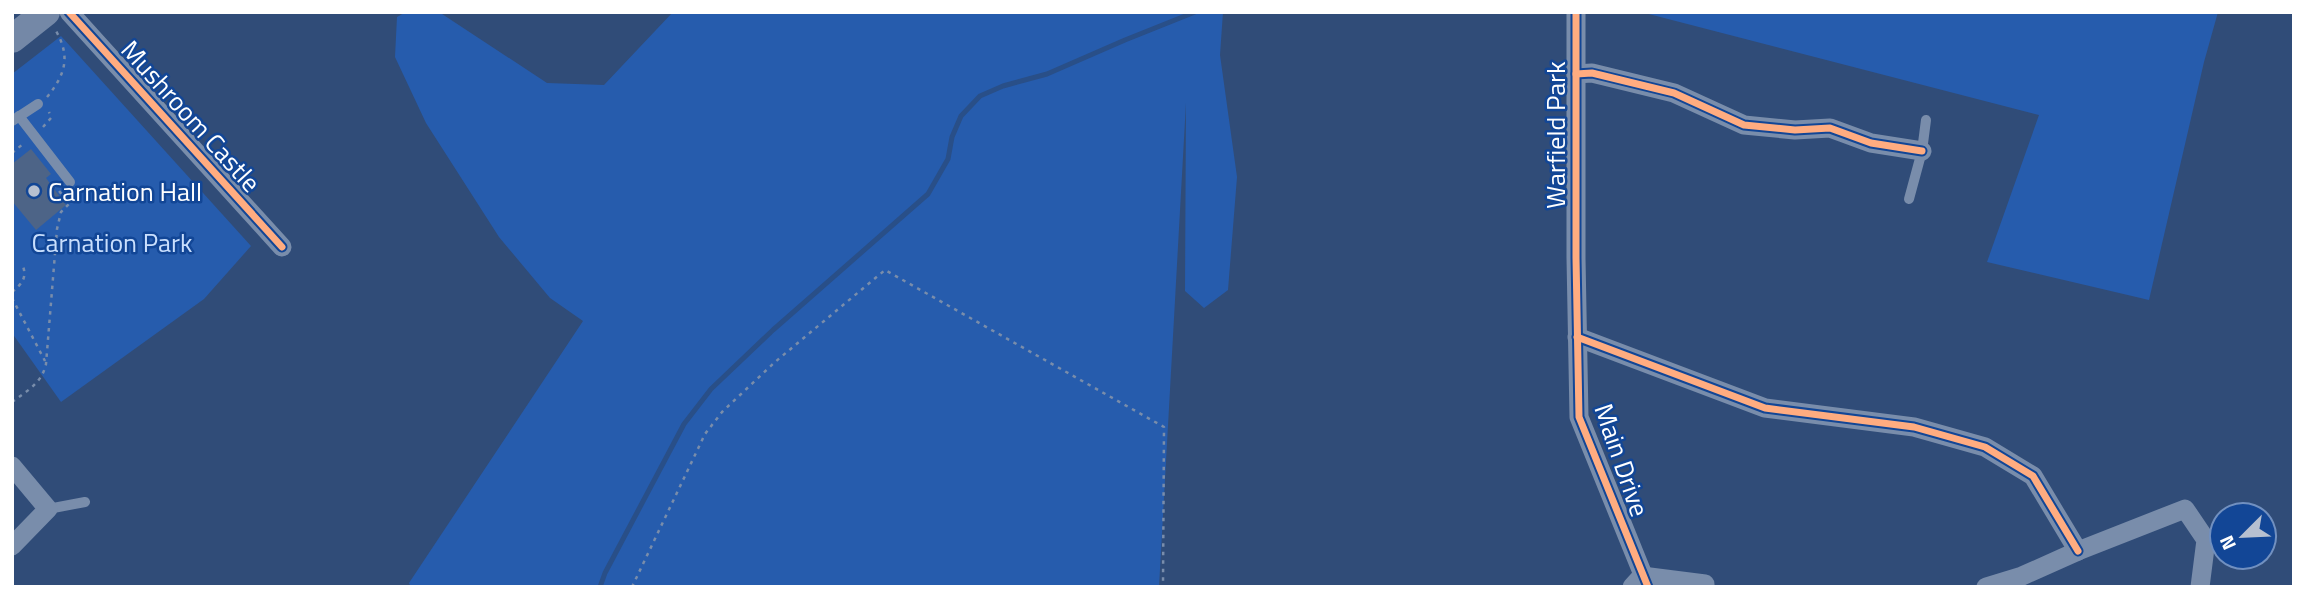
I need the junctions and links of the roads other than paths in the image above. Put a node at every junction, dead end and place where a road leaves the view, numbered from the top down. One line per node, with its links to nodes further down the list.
1 (1576, 12): 4 (street, Warfield Park)
2 (53, 13): 3 (main road); 11 (street, Mushroom Castle)
3 (12, 39)
4 (1576, 74): 8 (street); 12 (street, Warfield Park)
5 (43, 104): 6 (lane)
6 (16, 119): 9 (lane)
7 (1926, 120): 8 (lane)
8 (1922, 151): 10 (lane)
9 (70, 182)
10 (1909, 199)
11 (282, 247)
12 (1576, 258): 13 (street, Main Drive)
13 (1577, 337): 18 (street); 19 (street, Main Drive)
14 (12, 466): 16 (street)
15 (85, 502): 16 (lane)
16 (48, 509): 17 (street)
17 (12, 545)
18 (2078, 551): 21 (street); 22 (street)
19 (1641, 583): 20 (street)
20 (1705, 587)
21 (1986, 587)
22 (2200, 587)

